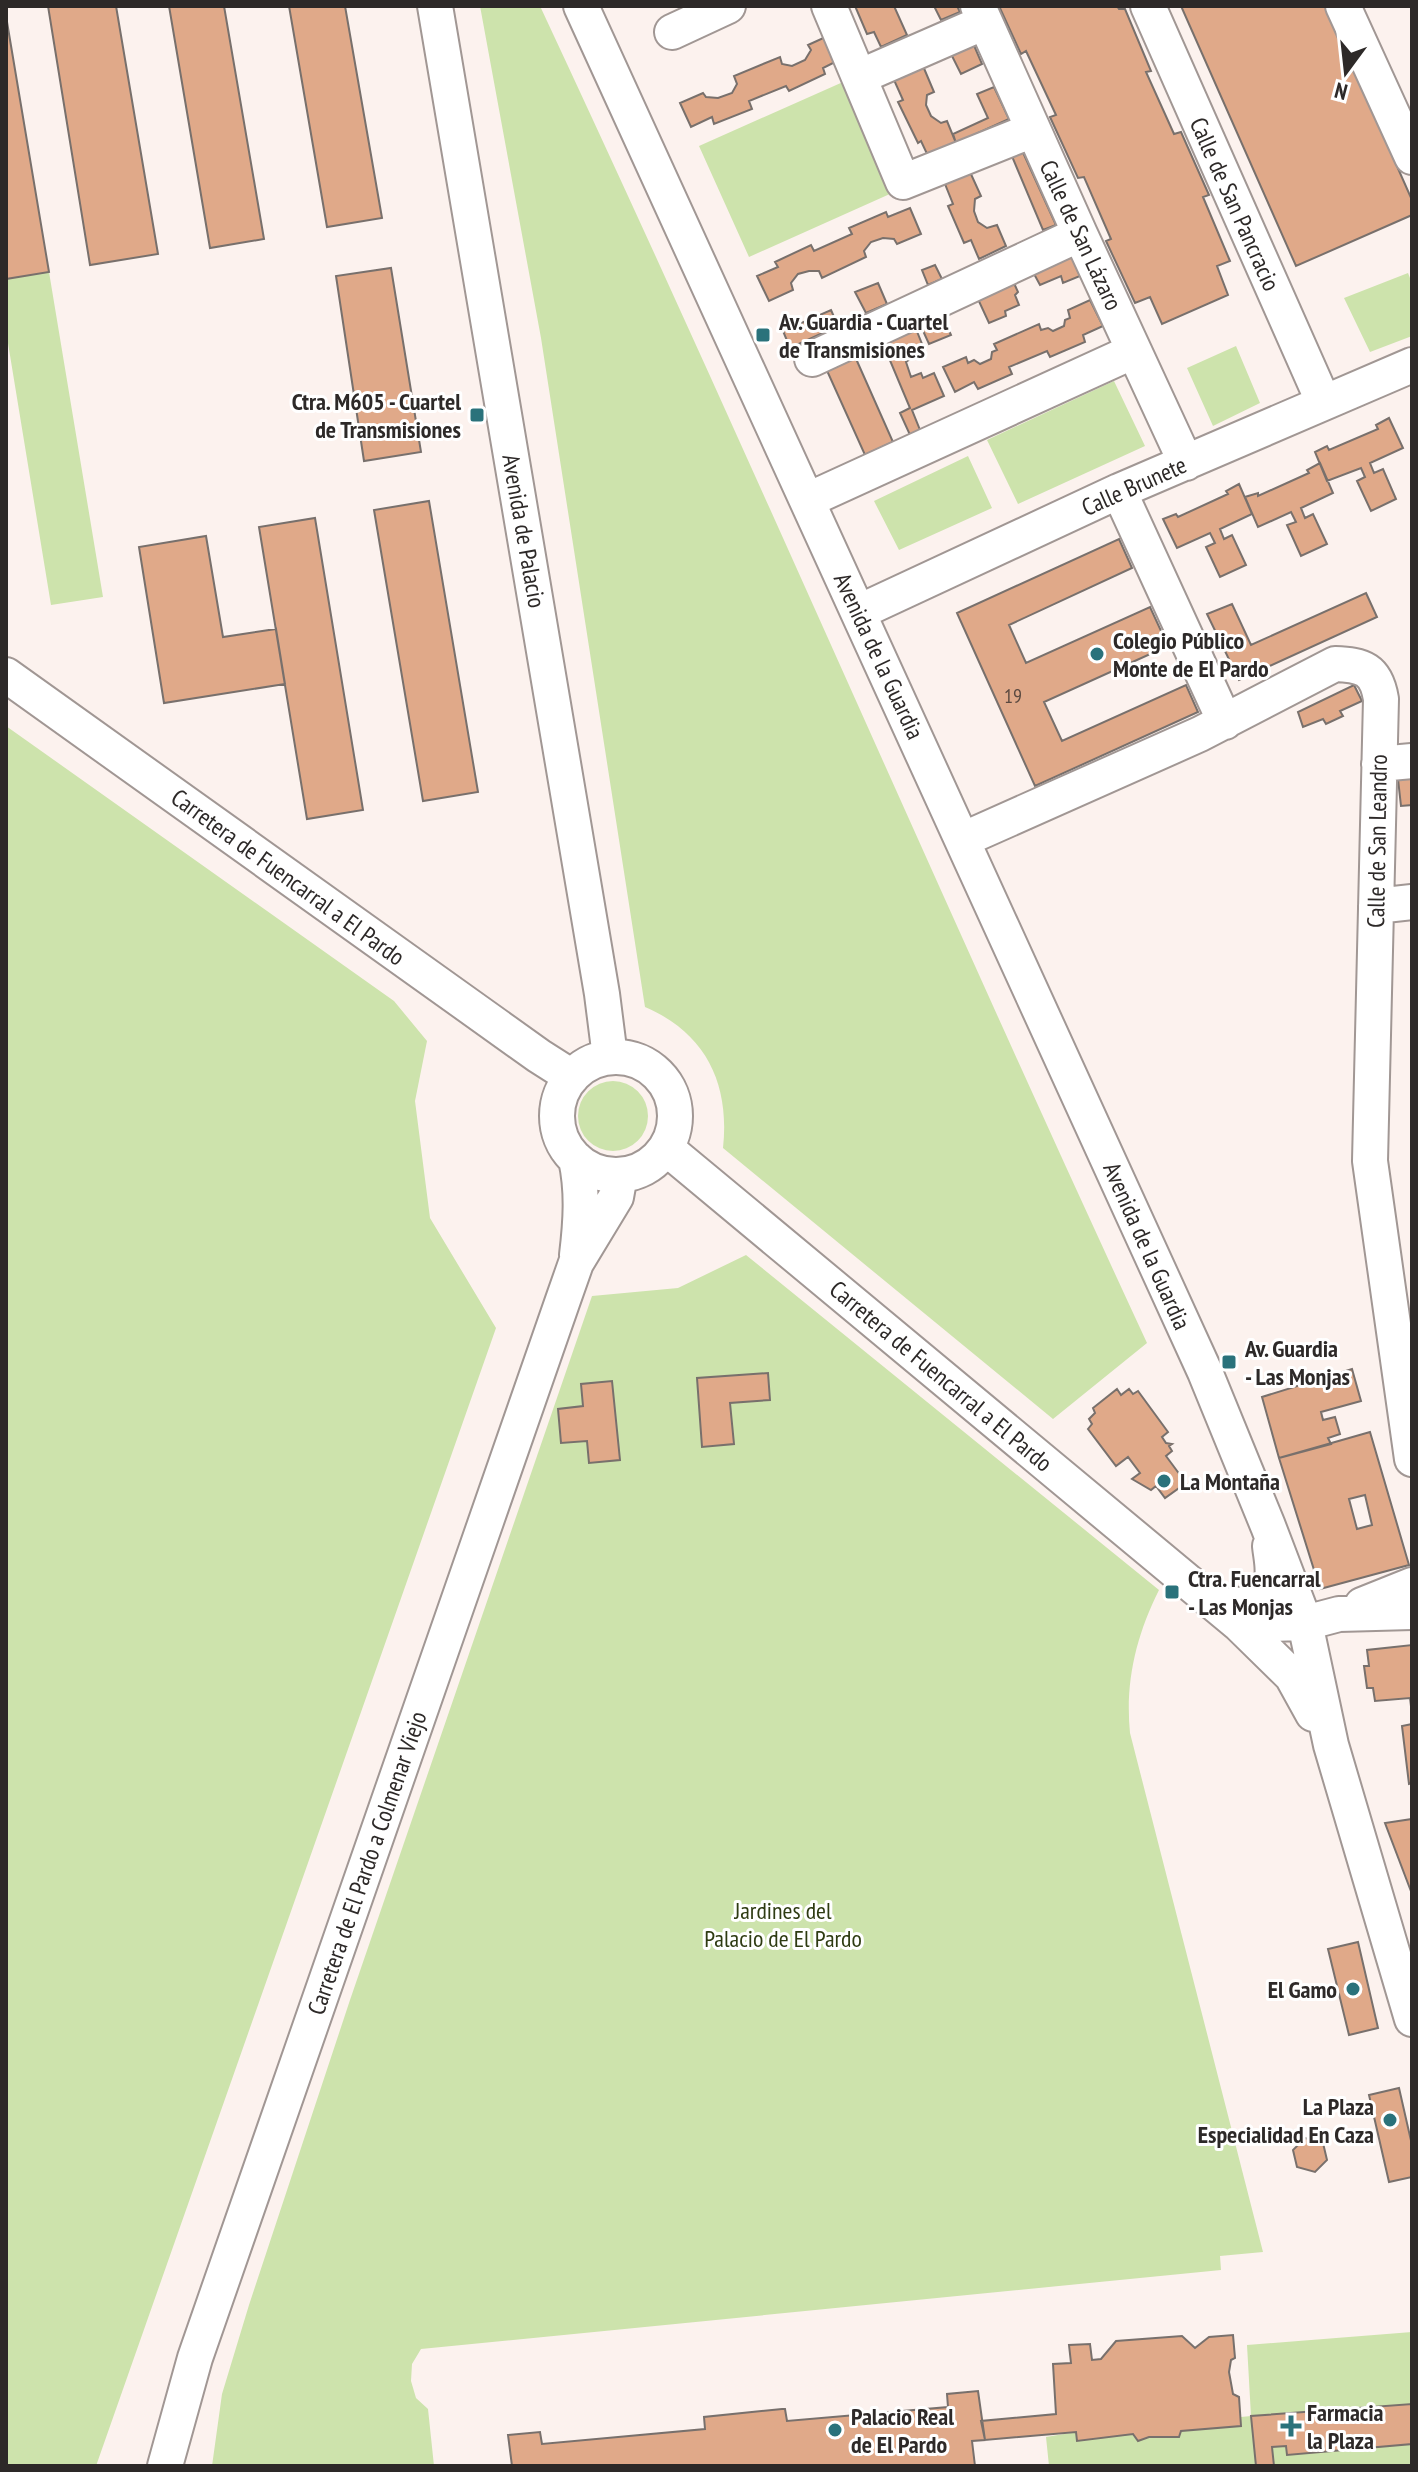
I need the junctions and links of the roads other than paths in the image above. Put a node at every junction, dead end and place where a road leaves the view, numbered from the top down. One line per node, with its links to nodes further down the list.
1 (435, 6): 27 (street, Avenida de Palacio)
2 (581, 6): 19 (street, Avenida de la Guardia)
3 (728, 6): 8 (street)
4 (829, 6): 9 (street)
5 (1148, 6): 16 (street, Calle de San Pancracio)
6 (1343, 6): 11 (street)
7 (982, 14): 9 (street); 10 (street, Calle de San Lázaro)
8 (672, 32)
9 (859, 77): 10 (street)
10 (1033, 130): 12 (street, Calle de San Lázaro)
11 (1412, 157)
12 (1080, 234): 13 (street, Calle de San Lázaro); 14 (street)
13 (1134, 351): 17 (street, Calle de San Lázaro); 19 (street)
14 (812, 359)
15 (1412, 365): 16 (street, Calle Brunete)
16 (1323, 401): 17 (street, Calle Brunete)
17 (1186, 463): 18 (street, Calle Brunete)
18 (1119, 491): 20 (street, Calle Brunete); 22 (street)
19 (808, 500): 20 (street, Avenida de la Guardia)
20 (859, 612): 24 (street, Avenida de la Guardia)
21 (6, 675): 28 (street, Carretera de Fuencarral a El Pardo)
22 (1225, 722): 23 (street, Calle de San Leandro); 24 (street, Calle de San Leandro)
23 (1396, 762): 26 (street, Calle de San Leandro)
24 (962, 840): 34 (street, Avenida de la Guardia)
25 (1412, 902): 26 (street)
26 (1376, 906): 33 (street, Calle de San Leandro)
27 (610, 1057): 28 (street); 29 (street)
28 (572, 1077): 30 (street)
29 (666, 1148): 31 (street); 38 (street, Carretera de Fuencarral a El Pardo)
30 (576, 1159): 31 (street); 32 (street)
31 (620, 1175): 32 (street)
32 (576, 1263): 44 (street, Carretera de El Pardo a Colmenar Viejo)
33 (1412, 1459)
34 (1268, 1526): 38 (street); 39 (street, Avenida de la Guardia)
35 (1412, 1585): 37 (street)
36 (1412, 1612): 37 (street)
37 (1339, 1614): 39 (street)
38 (1228, 1615): 39 (street); 40 (street, Carretera de Fuencarral a El Pardo)
39 (1305, 1623): 40 (street); 41 (street, Avenida de la Guardia)
40 (1292, 1676): 41 (street, Carretera de Fuencarral a El Pardo)
41 (1331, 1745): 42 (street, Avenida de la Guardia)
42 (1398, 1916): 43 (street, Avenida de la Guardia)
43 (1412, 2019)
44 (165, 2466)

